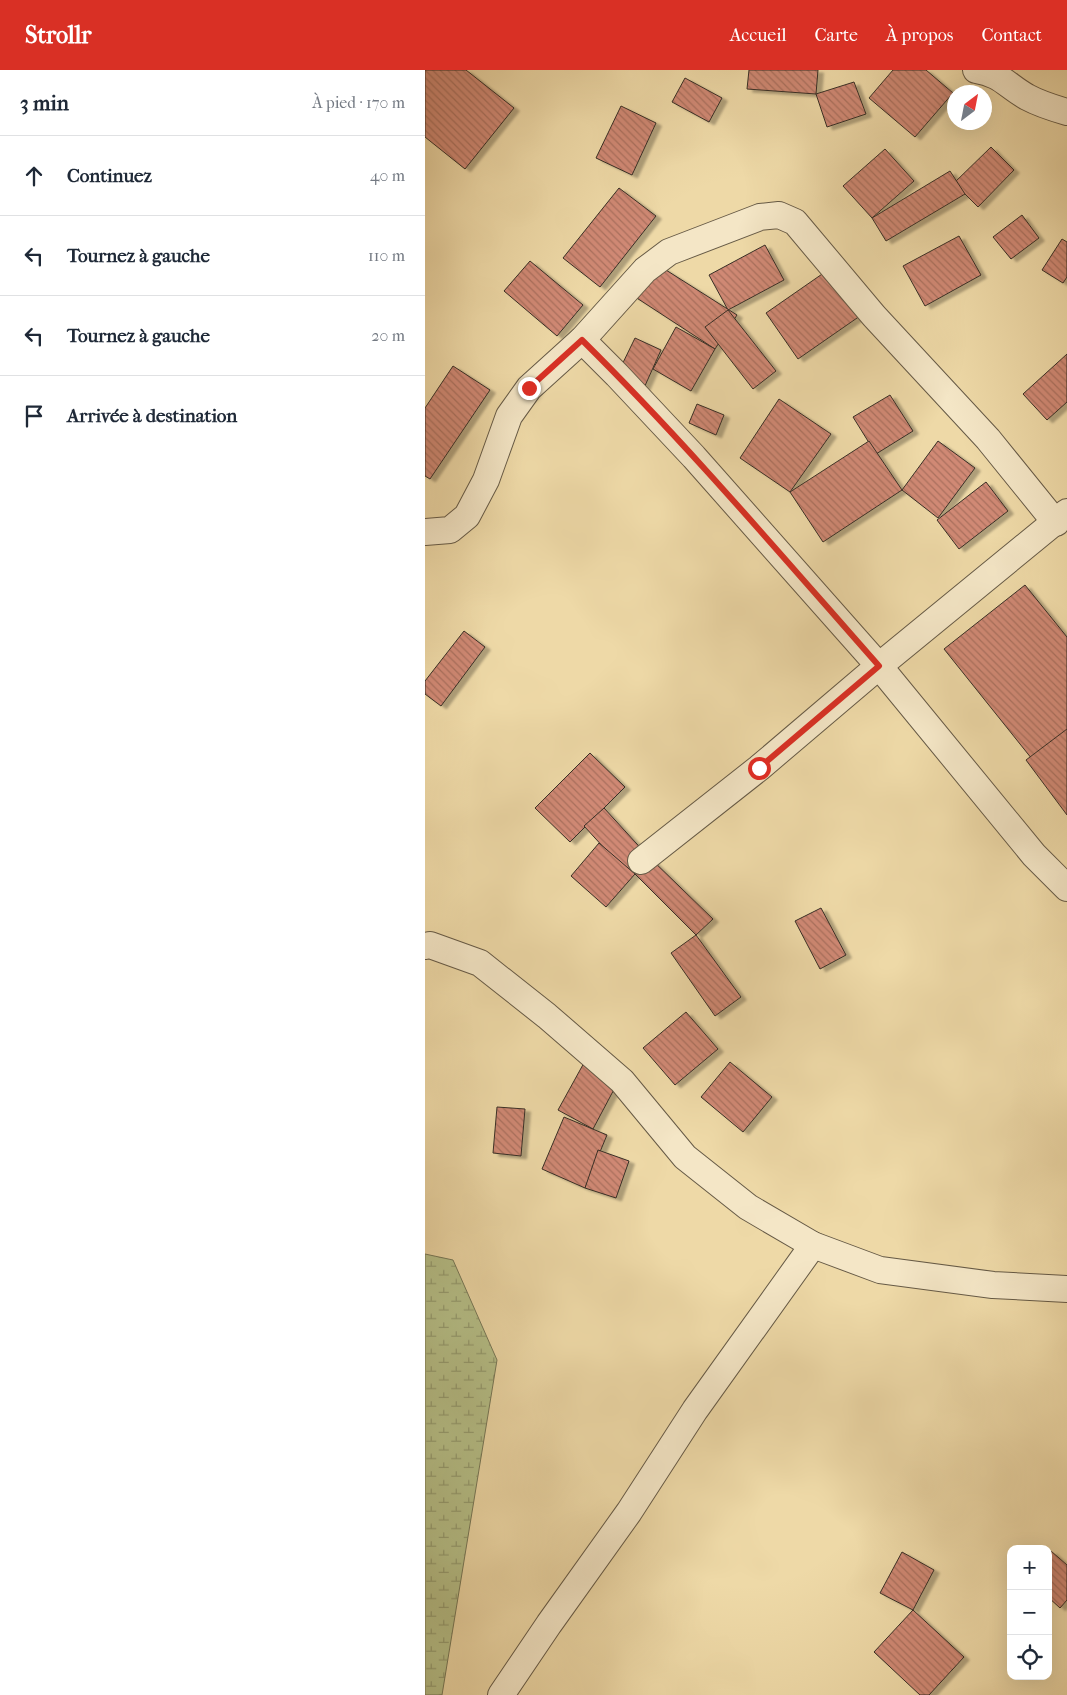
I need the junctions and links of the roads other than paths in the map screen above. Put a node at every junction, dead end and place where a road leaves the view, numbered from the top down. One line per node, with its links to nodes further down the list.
1 (976, 70): 2 (street)
2 (1067, 112)
3 (582, 340): 4 (street); 5 (street); 6 (street)
4 (1061, 518): 6 (street)
5 (425, 532)
6 (879, 666): 7 (street); 8 (street)
7 (641, 861)
8 (1067, 888)
9 (425, 946): 10 (street)
10 (813, 1245): 11 (street); 12 (street)
11 (1067, 1289)
12 (501, 1695)

